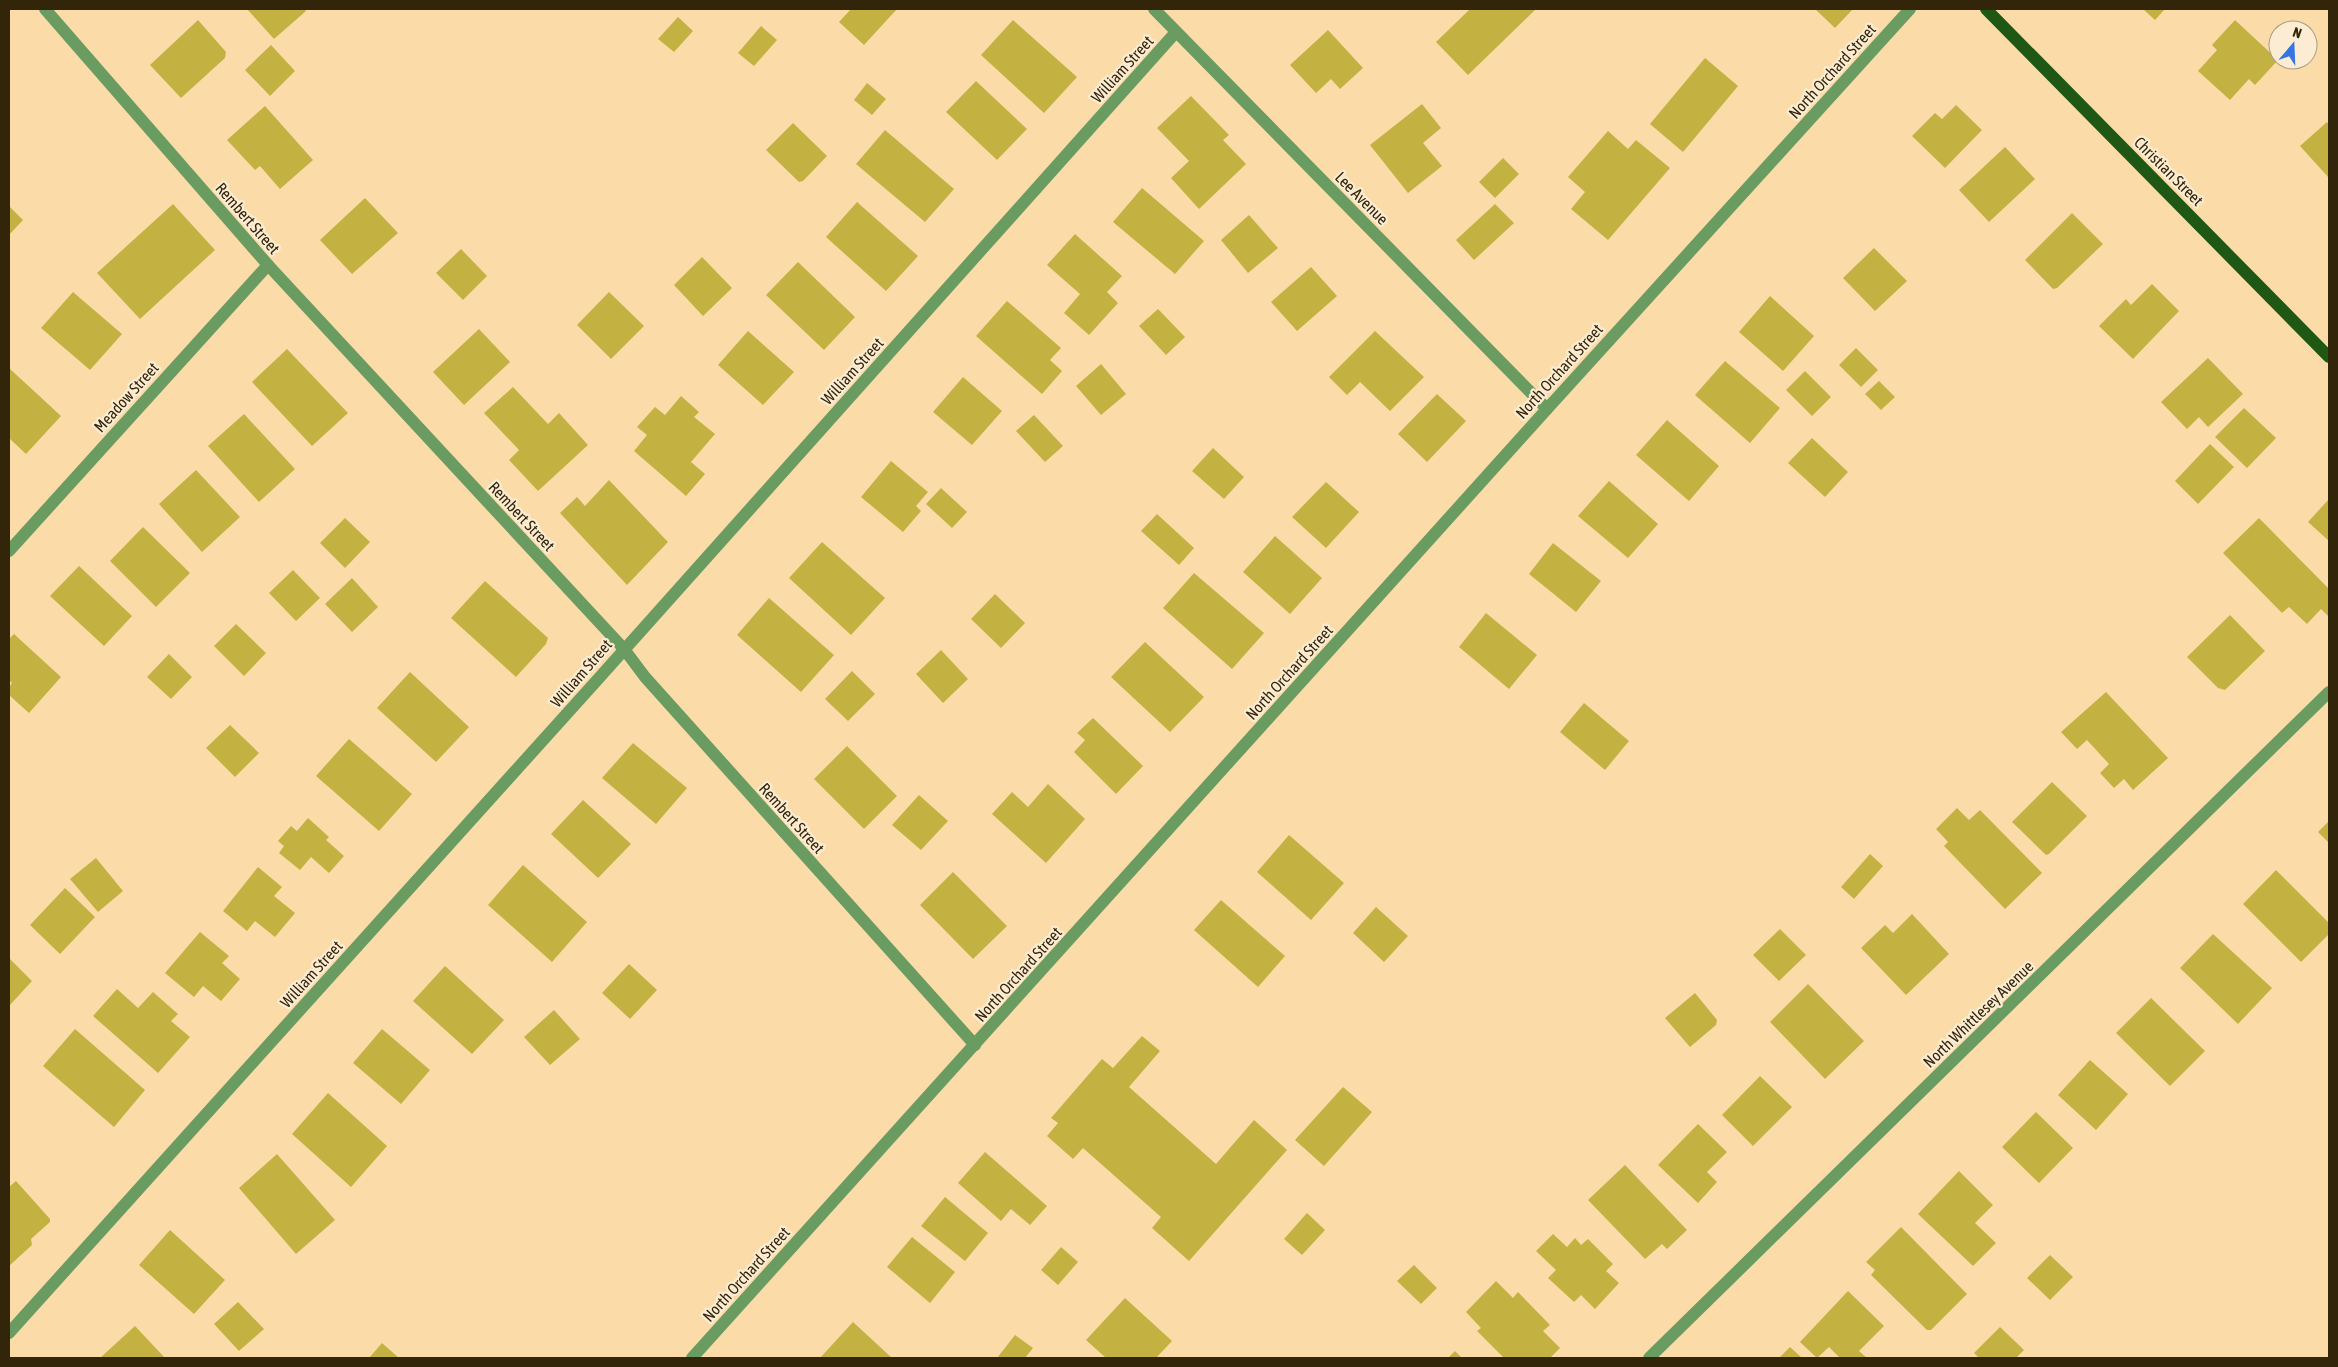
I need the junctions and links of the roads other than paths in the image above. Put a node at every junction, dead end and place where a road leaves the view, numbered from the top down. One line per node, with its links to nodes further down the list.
1 (45, 9): 6 (street, Rembert Street)
2 (1154, 9): 5 (street, Lee Avenue)
3 (1910, 9): 8 (street, North Orchard Street)
4 (1986, 9): 7 (main road, Christian Street)
5 (1176, 32): 8 (street, Lee Avenue); 10 (street, William Street)
6 (268, 265): 9 (street, Meadow Street); 10 (street, Rembert Street)
7 (2329, 357)
8 (1547, 409): 12 (street, North Orchard Street)
9 (9, 550)
10 (624, 649): 12 (street, Rembert Street); 13 (street, William Street)
11 (2329, 692): 15 (street, North Whittlesey Avenue)
12 (975, 1045): 14 (street, North Orchard Street)
13 (9, 1333)
14 (692, 1358)
15 (1649, 1358)

